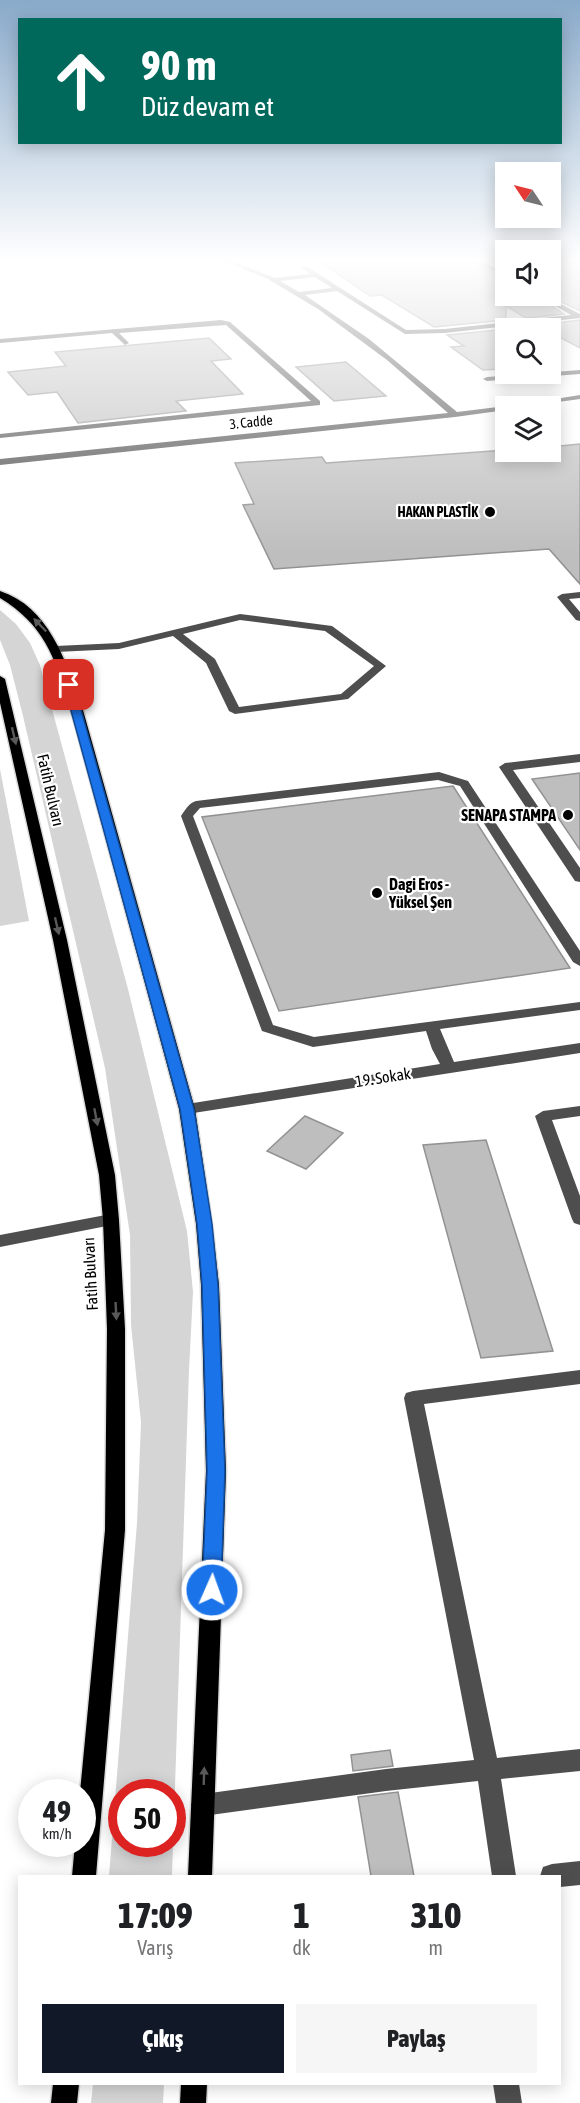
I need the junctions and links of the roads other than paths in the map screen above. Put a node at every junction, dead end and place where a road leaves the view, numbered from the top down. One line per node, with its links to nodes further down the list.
1 (266, 357): 9 (street)
2 (389, 357): 8 (street)
3 (580, 372): 4 (street)
4 (487, 379)
5 (580, 397): 6 (street)
6 (561, 400)
7 (495, 410): 8 (street, 3. Cadde)
8 (456, 415): 9 (street, 3. Cadde)
9 (9, 446): 10 (street, 3. Cadde)
10 (0, 462)
11 (0, 594): 15 (main road, one-way to 11)
12 (580, 595): 13 (street)
13 (580, 618)
14 (175, 633): 14 (street); 15 (street)
15 (56, 649): 24 (main road)
16 (0, 679): 27 (main road, Fatih Bulvarı, one-way to 27)
17 (580, 758): 18 (street)
18 (580, 878)
19 (580, 962): 21 (street)
20 (580, 1006): 21 (street)
21 (432, 1026): 23 (street)
22 (580, 1048): 23 (street, 19. Sokak)
23 (449, 1067): 24 (street, 19. Sokak)
24 (187, 1109): 32 (main road, one-way to 24)
25 (580, 1111): 26 (street)
26 (580, 1219)
27 (111, 1220): 28 (street); 34 (main road, Fatih Bulvarı, one-way to 34)
28 (0, 1241)
29 (580, 1377): 31 (street)
30 (580, 1760): 31 (street)
31 (488, 1771): 32 (street); 36 (street)
32 (203, 1805): 35 (main road)
33 (580, 1874): 37 (street)
34 (84, 1875)
35 (200, 1875)
36 (504, 1875)
37 (561, 1875)
38 (66, 2085): 41 (main road)
39 (194, 2085): 42 (main road)
40 (506, 2085): 43 (street)
41 (64, 2103)
42 (193, 2103)
43 (509, 2103)

